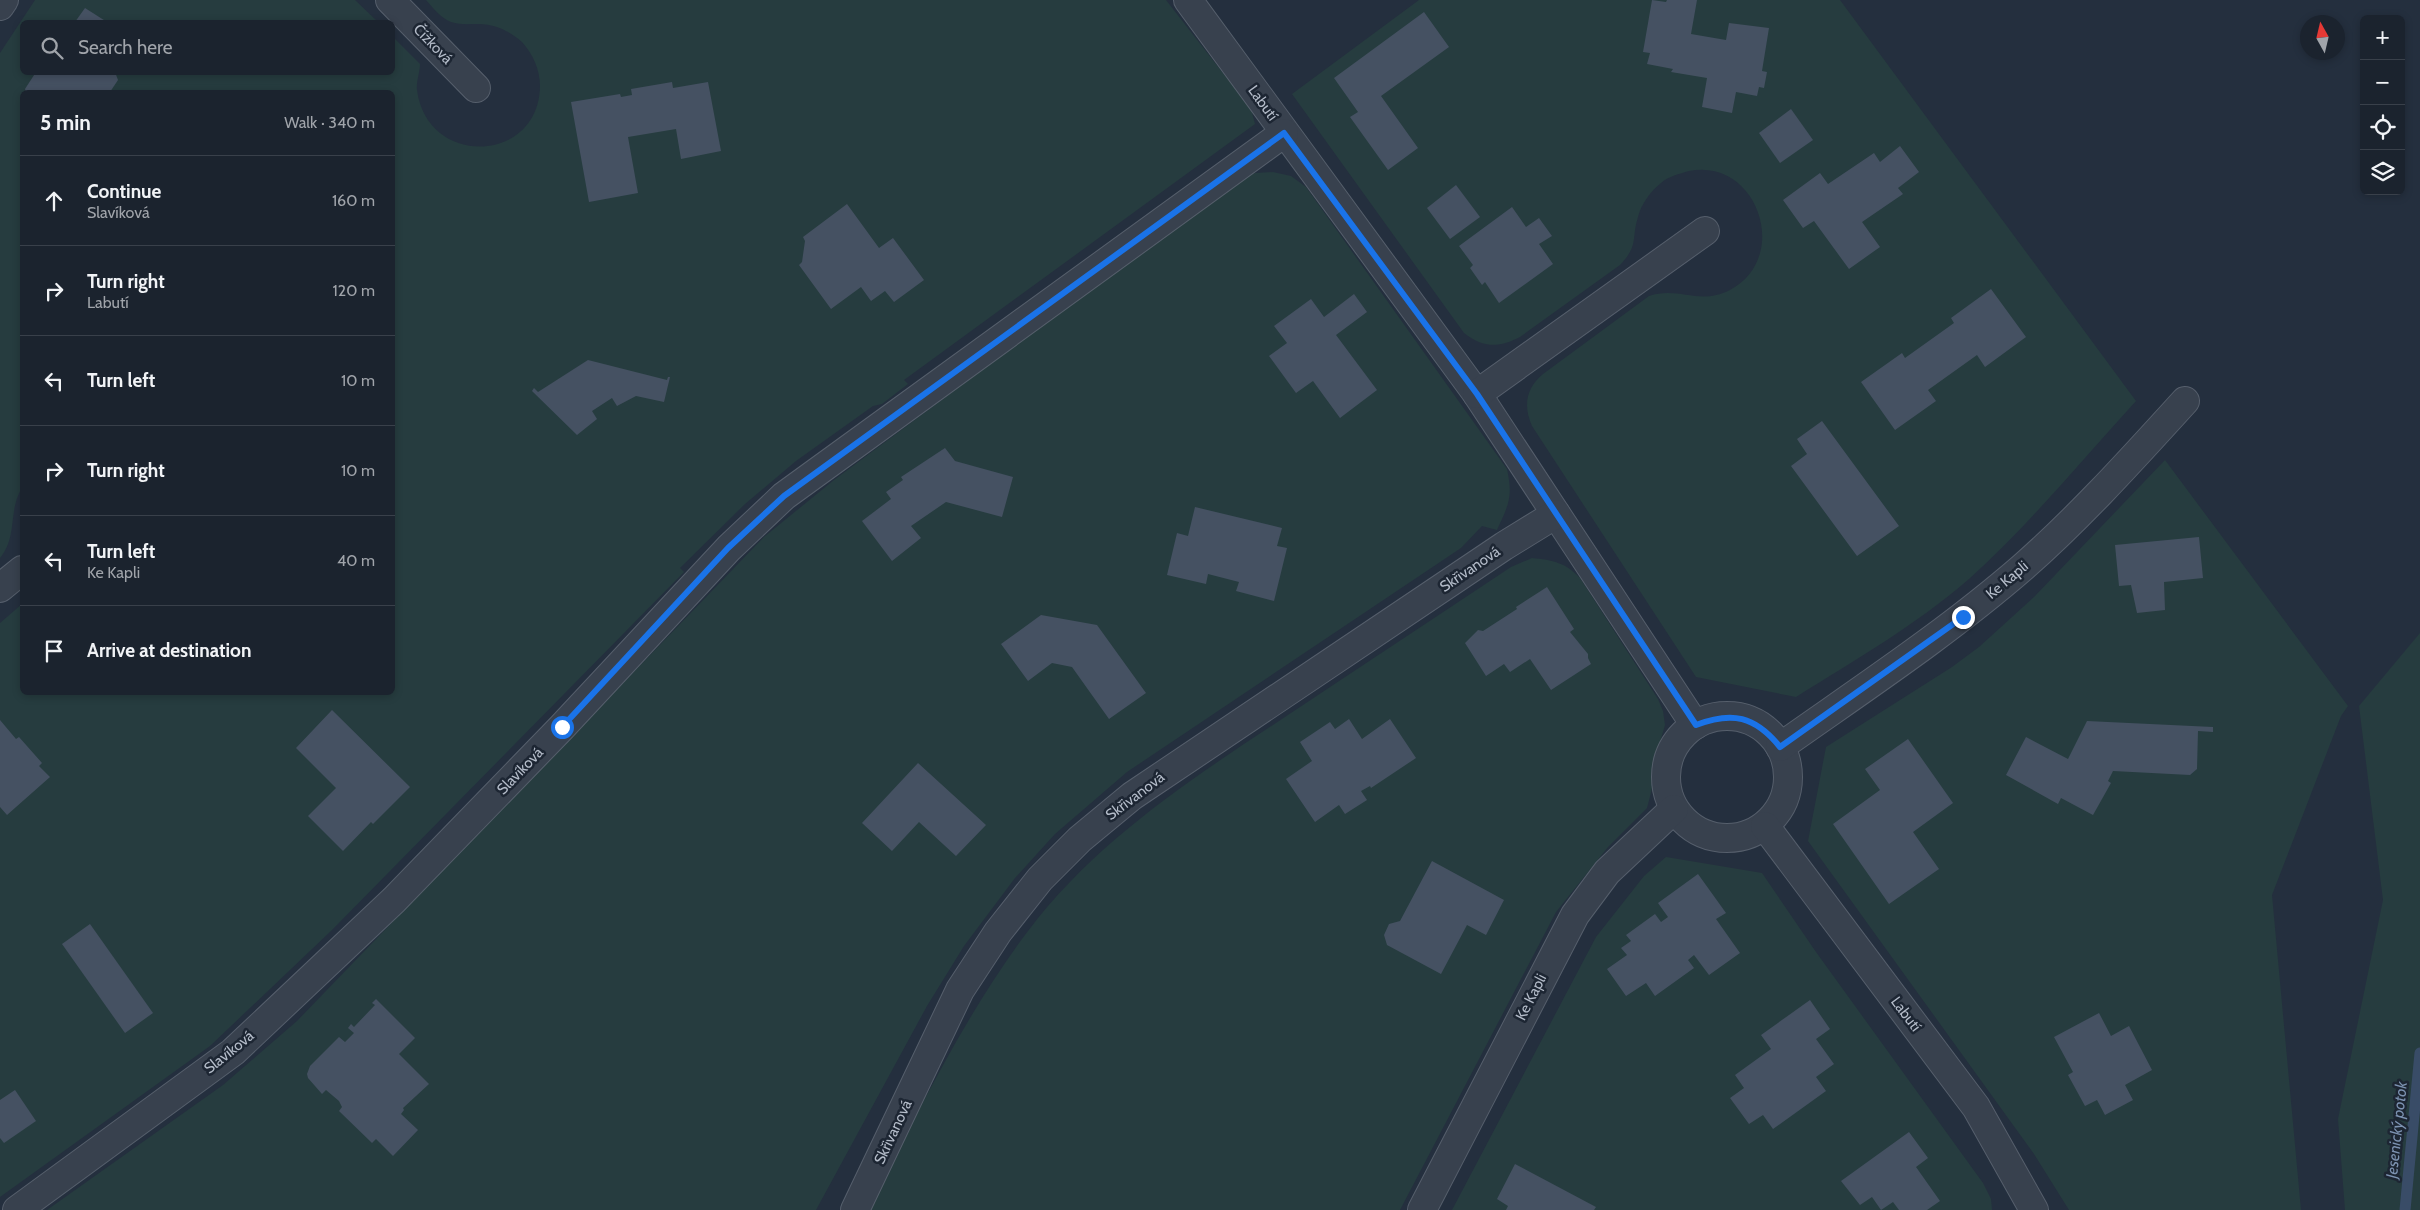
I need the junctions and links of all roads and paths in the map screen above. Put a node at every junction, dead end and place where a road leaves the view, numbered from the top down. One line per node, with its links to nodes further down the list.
1 (4, 0): 4 (street)
2 (390, 0): 5 (street, Čížková)
3 (1188, 0): 6 (street, Labutí)
4 (0, 6)
5 (476, 88)
6 (1284, 133): 8 (street, Labutí); 17 (street, Slavíková)
7 (1705, 231): 8 (street)
8 (1477, 394): 10 (street, Labutí)
9 (2185, 401): 14 (street, Ke Kapli)
10 (1556, 514): 13 (street, Labutí); 18 (street, Skřivanová)
11 (20, 572): 12 (street)
12 (0, 588)
13 (1696, 725): 14 (street); 15 (street)
14 (1780, 747): 16 (street)
15 (1674, 809): 16 (street); 19 (street, Ke Kapli)
16 (1765, 826): 20 (street, Labutí)
17 (17, 1210)
18 (856, 1210)
19 (1422, 1210)
20 (2034, 1210)

